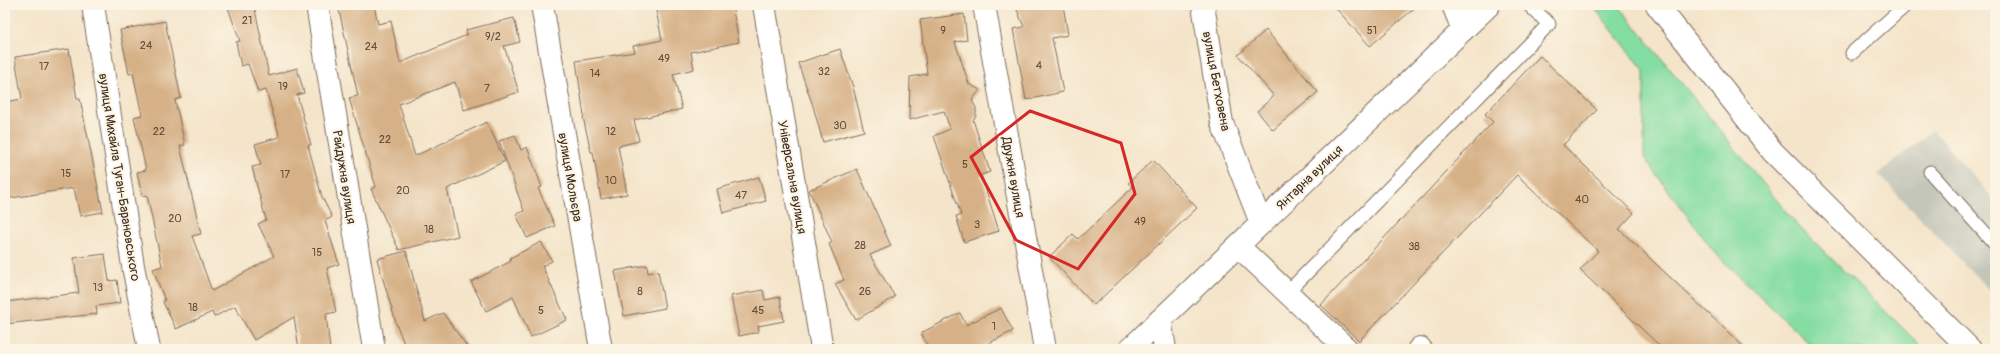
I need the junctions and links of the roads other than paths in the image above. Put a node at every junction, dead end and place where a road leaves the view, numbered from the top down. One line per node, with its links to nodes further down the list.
1 (93, 5): 20 (street, вулиця Михайла Туган-Барановського)
2 (317, 5): 21 (street, Райдужна вулиця)
3 (542, 5): 22 (street, вулиця Мольєра)
4 (764, 5): 23 (street, Універсальна вулиця)
5 (984, 5): 24 (street, Дружня вулиця)
6 (1203, 5): 15 (street, вулиця Бетховена)
7 (1453, 5): 12 (street)
8 (1489, 5): 12 (street, Янтарна вулиця)
9 (1529, 5): 18 (lane)
10 (1657, 5): 28 (street)
11 (1906, 5): 13 (lane)
12 (1463, 30): 15 (street, Янтарна вулиця)
13 (1852, 53)
14 (1930, 172): 16 (lane)
15 (1261, 224): 17 (street, Янтарна вулиця)
16 (1995, 244)
17 (1238, 246): 18 (street); 19 (street, Янтарна вулиця)
18 (1287, 293): 27 (street)
19 (1160, 320): 25 (street, Янтарна вулиця); 26 (street)
20 (149, 349)
21 (374, 349)
22 (601, 349)
23 (822, 349)
24 (1045, 349)
25 (1130, 349)
26 (1165, 349)
27 (1346, 349)
28 (1970, 349)

